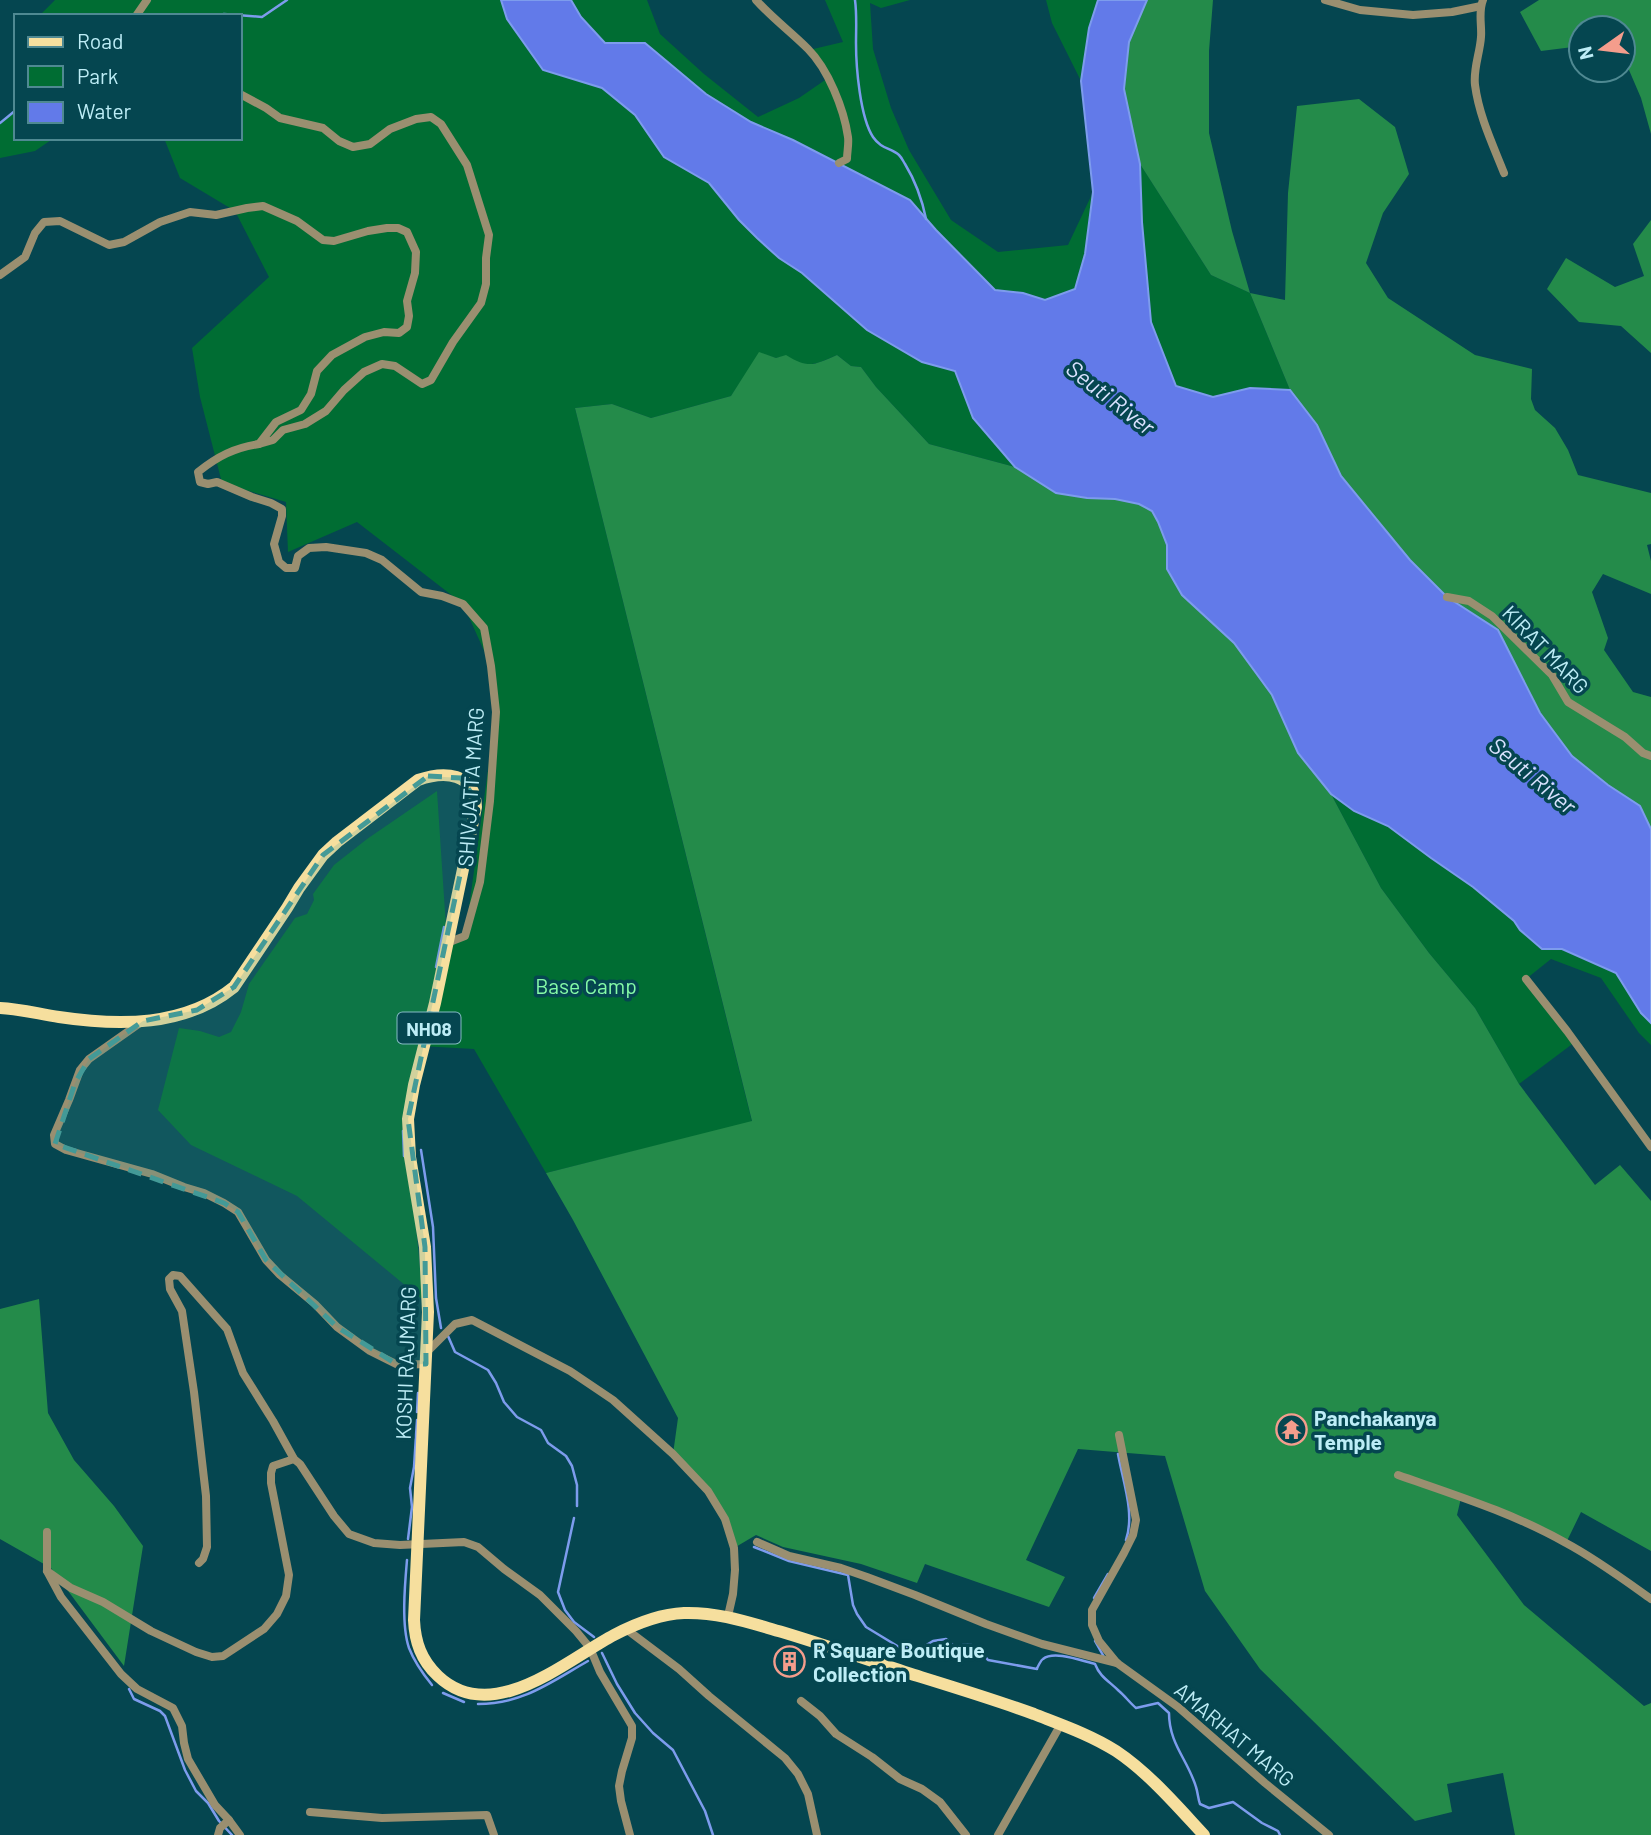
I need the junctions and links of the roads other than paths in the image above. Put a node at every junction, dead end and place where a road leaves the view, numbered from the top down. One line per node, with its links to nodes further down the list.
1 (756, 0): 5 (street)
2 (1325, 0): 3 (street)
3 (1482, 3): 6 (street)
4 (242, 95): 8 (street)
5 (839, 163)
6 (1504, 173)
7 (0, 275): 8 (street, SHIVJATTA MARG)
8 (259, 443): 11 (street, SHIVJATTA MARG)
9 (1447, 597): 10 (street, KIRAT MARG)
10 (1651, 756)
11 (447, 943): 14 (main road, KOSHI RAJMARG / NH08); 16 (main road, KOSHI RAJMARG / NH08)
12 (1526, 979): 15 (street)
13 (0, 1008): 14 (main road, KOSHI RAJMARG / NH08)
14 (142, 1021): 16 (street)
15 (1651, 1147)
16 (426, 1358): 22 (main road, KOSHI RAJMARG / NH08); 26 (street)
17 (1119, 1435): 29 (street)
18 (294, 1459): 22 (street); 23 (street); 24 (street)
19 (1398, 1475): 25 (street)
20 (47, 1532): 24 (street)
21 (757, 1542): 29 (street)
22 (417, 1545): 28 (street); 28 (main road, KOSHI RAJMARG / NH08)
23 (199, 1563)
24 (47, 1571): 33 (street)
25 (1651, 1599)
26 (728, 1616): 27 (main road, KOSHI RAJMARG / NH08); 31 (main road, KOSHI RAJMARG / NH08)
27 (626, 1629): 28 (main road, KOSHI RAJMARG / NH08); 37 (street)
28 (590, 1648): 36 (street)
29 (1116, 1663): 41 (street, AMARHAT MARG)
30 (801, 1701): 38 (street)
31 (1061, 1724): 39 (street); 40 (main road, KOSHI RAJMARG / NH08)
32 (310, 1812): 35 (street)
33 (223, 1826): 34 (street)
34 (240, 1835)
35 (494, 1835)
36 (630, 1835)
37 (817, 1835)
38 (966, 1835)
39 (998, 1835)
40 (1204, 1835)
41 (1329, 1835)

